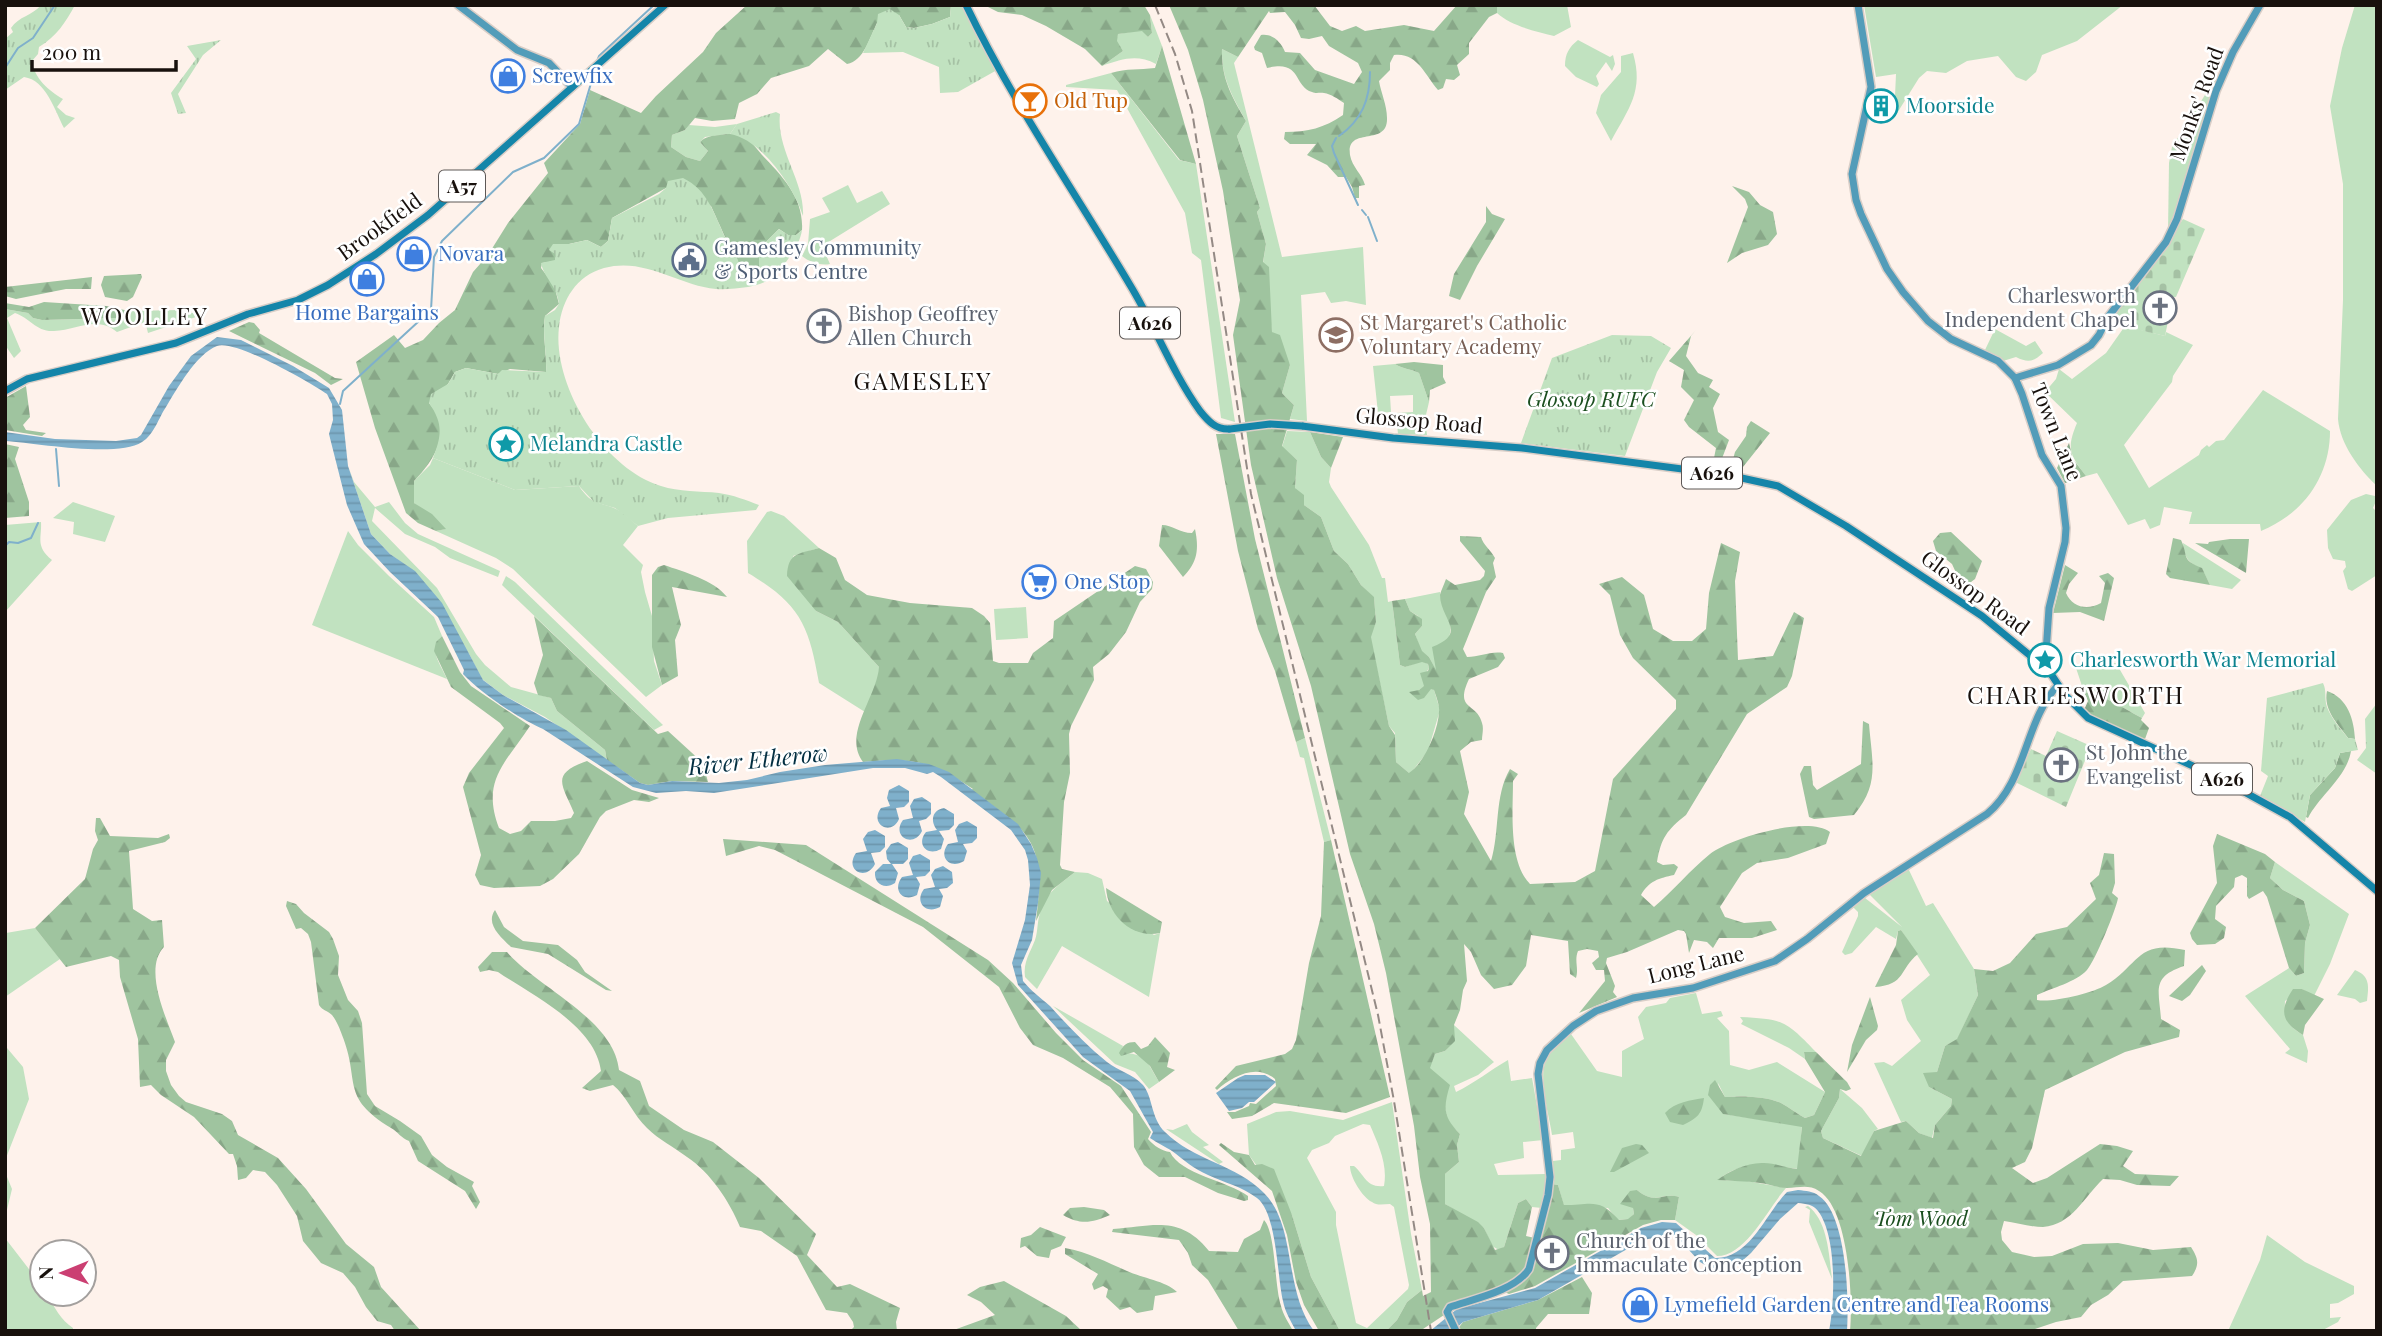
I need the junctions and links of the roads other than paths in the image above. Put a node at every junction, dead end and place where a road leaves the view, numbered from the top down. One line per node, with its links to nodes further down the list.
1 (458, 5): 6 (street)
2 (664, 5): 6 (main road, Brookfield / A57)
3 (966, 5): 9 (main road, Glossop Road / A626, bridge)
4 (1858, 5): 7 (street)
5 (2260, 5): 7 (street, Monks' Road)
6 (572, 87): 8 (main road, Brookfield / A57)
7 (2015, 378): 9 (street, Town Lane)
8 (5, 391)
9 (2042, 664): 10 (main road, Glossop Road / A626)
10 (2059, 685): 11 (main road, A626); 12 (street, Long Lane)
11 (2377, 891)
12 (1456, 1331)

